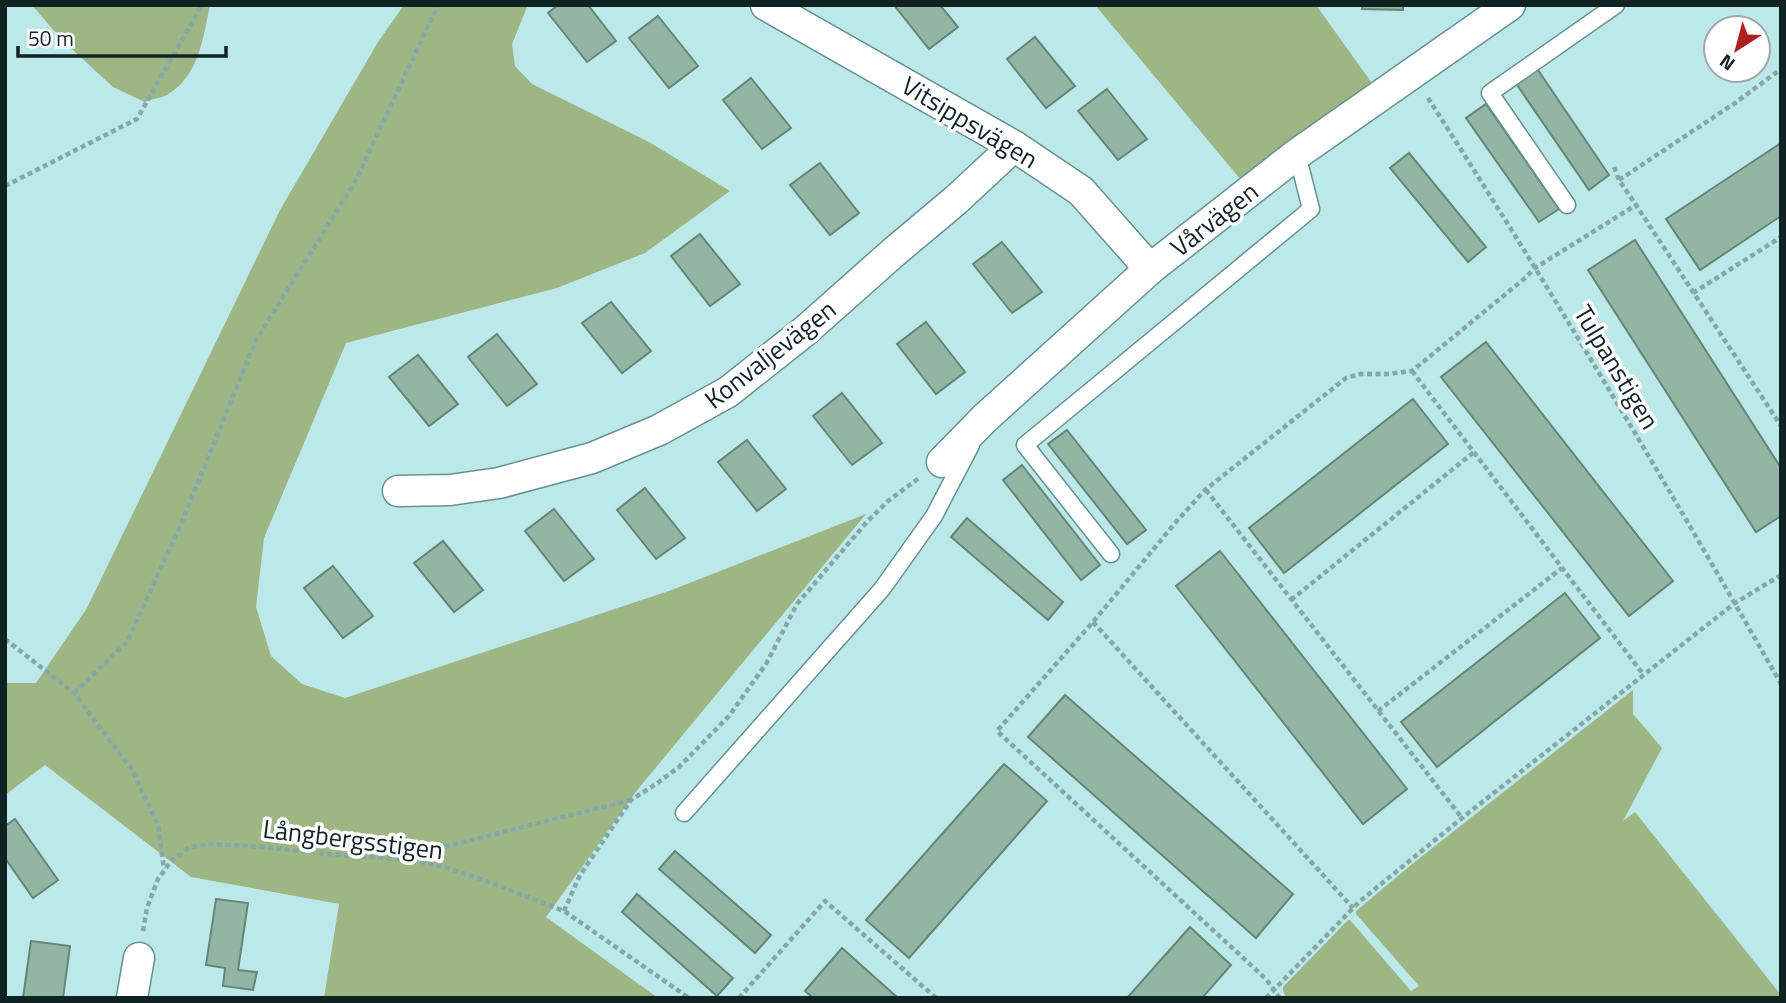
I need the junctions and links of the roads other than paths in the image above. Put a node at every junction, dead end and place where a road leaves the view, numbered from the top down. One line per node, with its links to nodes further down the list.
1 (766, 5): 4 (street, Vitsippsvägen)
2 (1616, 5): 6 (lane)
3 (1505, 6): 5 (street, Vårvägen)
4 (1014, 146): 7 (street, Vitsippsvägen); 10 (street, Konvaljevägen)
5 (1297, 154): 7 (street, Vårvägen); 11 (lane)
6 (1567, 205)
7 (1150, 269): 8 (street, Vårvägen)
8 (985, 418): 9 (street, Vårvägen); 12 (lane)
9 (942, 462)
10 (398, 491)
11 (1111, 554)
12 (684, 813)
13 (138, 958): 14 (street)
14 (132, 998)

